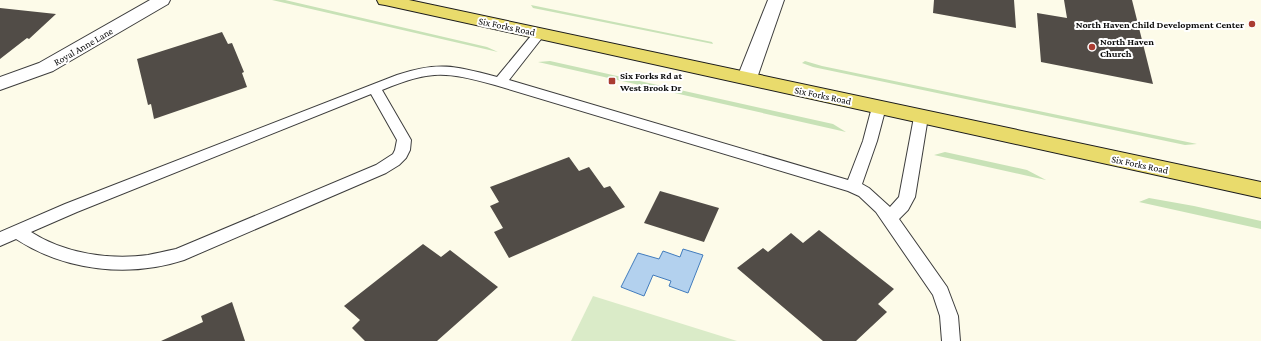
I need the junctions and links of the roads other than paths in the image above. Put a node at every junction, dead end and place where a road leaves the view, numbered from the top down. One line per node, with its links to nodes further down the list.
1 (162, 0): 7 (street, Royal Anne Lane)
2 (385, 0): 4 (main road, Six Forks Road)
3 (776, 0): 5 (street)
4 (539, 34): 5 (main road, Six Forks Road); 6 (lane)
5 (747, 78): 9 (main road, Six Forks Road)
6 (500, 82): 8 (lane); 11 (lane)
7 (0, 84)
8 (374, 88): 14 (lane); 14 (lane)
9 (879, 107): 10 (main road, Six Forks Road); 11 (lane)
10 (921, 117): 12 (main road, Six Forks Road); 13 (lane)
11 (853, 187): 13 (lane)
12 (1261, 190)
13 (890, 218): 16 (lane)
14 (18, 232): 15 (lane)
15 (0, 239)
16 (951, 341)

